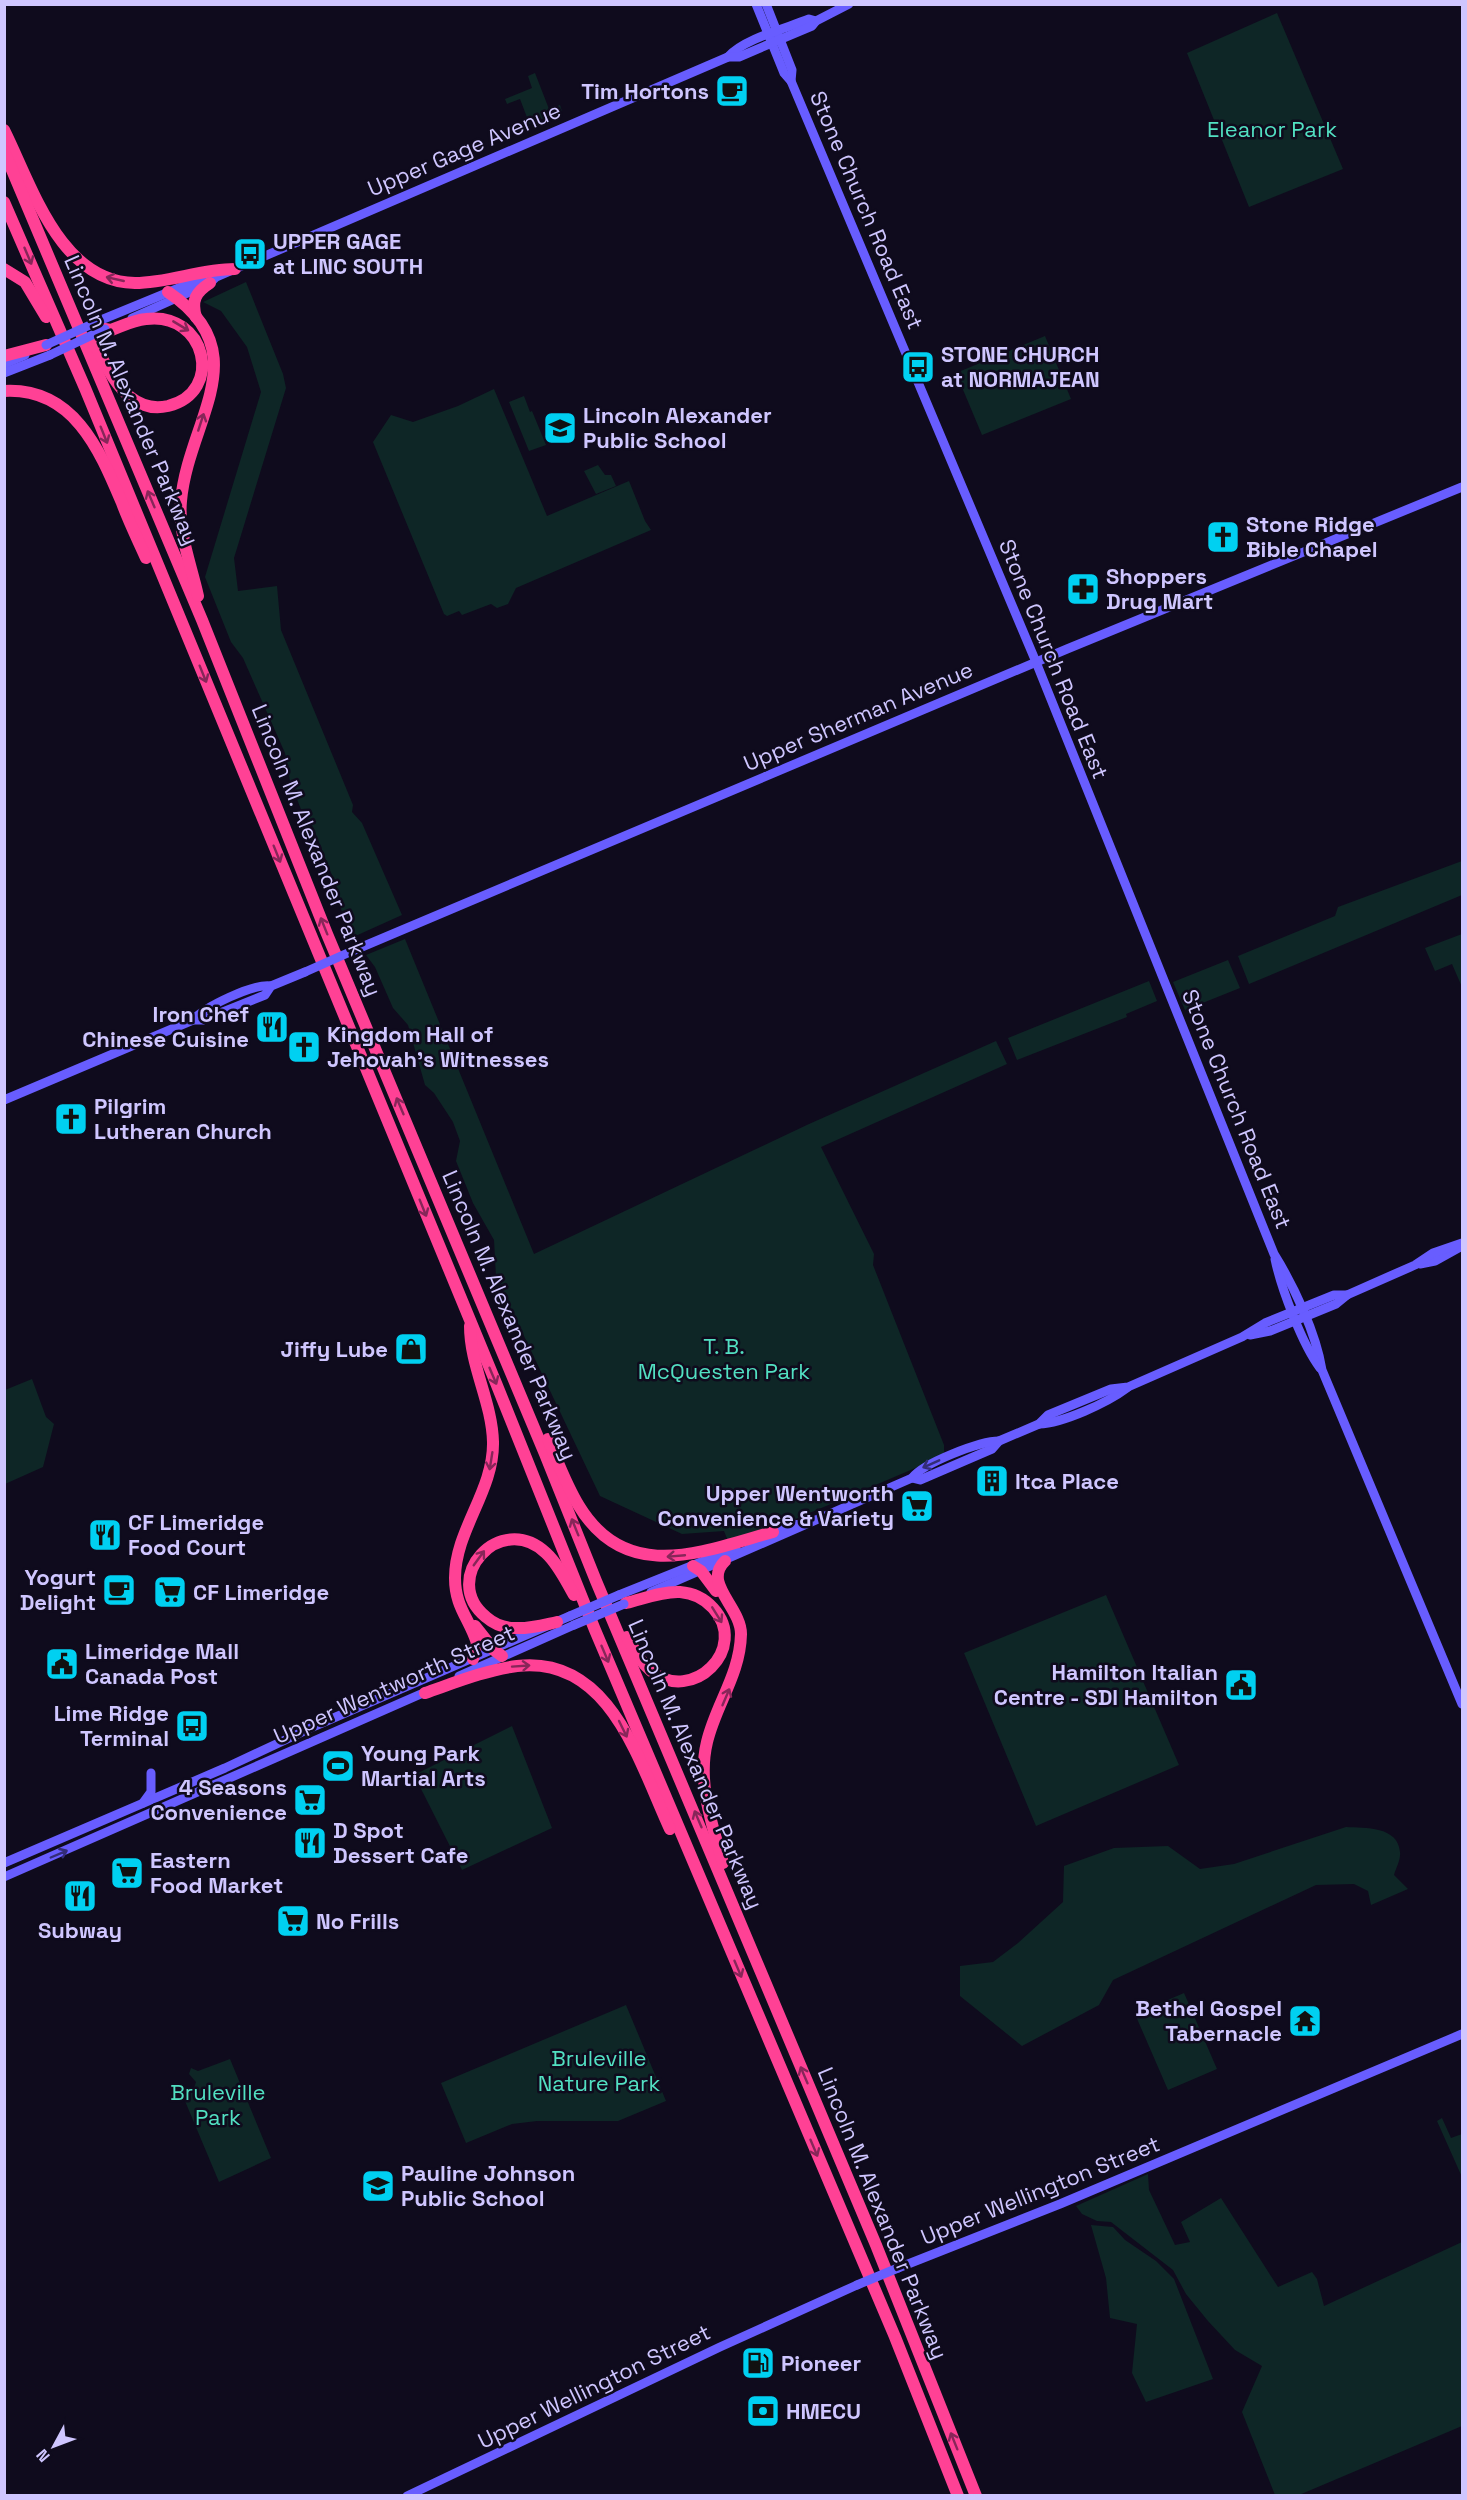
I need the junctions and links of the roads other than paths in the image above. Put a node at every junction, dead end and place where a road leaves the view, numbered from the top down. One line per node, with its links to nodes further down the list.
1 (756, 4): 4 (main road, Stone Church Road East)
2 (766, 4): 4 (main road, Stone Church Road East)
3 (849, 4): 4 (main road, Upper Gage Avenue)
4 (774, 37): 9 (main road, Upper Gage Avenue); 24 (main road, Stone Church Road East)
5 (4, 130): 9 (highway, one-way to 5)
6 (4, 151): 12 (highway, Lincoln M. Alexander Parkway)
7 (4, 202): 19 (highway, Lincoln M. Alexander Parkway, one-way to 19)
8 (4, 269): 19 (highway)
9 (235, 269): 10 (main road, Upper Gage Avenue)
10 (213, 280): 11 (main road, Upper Gage Avenue); 13 (highway)
11 (172, 295): 13 (highway); 14 (main road, Upper Gage Avenue)
12 (74, 312): 14 (highway, one-way to 12); 22 (highway, Lincoln M. Alexander Parkway, one-way to 12)
13 (196, 317): 22 (highway, one-way to 13)
14 (103, 325): 15 (main road, Upper Gage Avenue, bridge)
15 (48, 350): 16 (highway); 17 (main road, Upper Gage Avenue); 18 (main road, Upper Gage Avenue)
16 (4, 356)
17 (4, 364)
18 (4, 373)
19 (85, 388): 23 (highway, Lincoln M. Alexander Parkway, one-way to 23)
20 (4, 392): 23 (highway)
21 (1462, 487): 24 (main road, Upper Sherman Avenue)
22 (202, 620): 27 (highway, Lincoln M. Alexander Parkway, one-way to 22)
23 (188, 639): 29 (highway, Lincoln M. Alexander Parkway, one-way to 29)
24 (1035, 662): 25 (main road, Upper Sherman Avenue, bridge); 28 (main road, Stone Church Road East)
25 (4, 1100)
26 (1462, 1245): 28 (main road, Upper Wentworth Street)
27 (469, 1270): 31 (highway, one-way to 27); 34 (highway, Lincoln M. Alexander Parkway, one-way to 27)
28 (1299, 1314): 30 (main road, Upper Wentworth Street); 44 (main road, Stone Church Road East)
29 (470, 1322): 35 (highway, one-way to 35); 39 (highway, Lincoln M. Alexander Parkway, one-way to 39)
30 (799, 1526): 31 (main road, Upper Wentworth Street); 32 (main road, Upper Wentworth Street)
31 (773, 1532): 33 (main road, Upper Wentworth Street)
32 (725, 1561): 33 (main road, Upper Wentworth Street); 40 (highway)
33 (697, 1568): 36 (main road, Upper Wentworth Street); 40 (highway)
34 (596, 1581): 36 (highway, one-way to 34); 53 (highway, Lincoln M. Alexander Parkway, one-way to 34)
35 (457, 1590): 41 (highway); 42 (highway)
36 (623, 1600): 37 (main road, Upper Wentworth Street, bridge)
37 (572, 1620): 38 (main road, Upper Wentworth Street); 41 (main road, Upper Wentworth Street)
38 (557, 1622): 39 (highway, one-way to 39); 41 (main road, Upper Wentworth Street)
39 (595, 1630): 54 (highway, Lincoln M. Alexander Parkway, one-way to 54)
40 (740, 1650): 53 (highway, one-way to 40)
41 (498, 1653): 42 (main road, Upper Wentworth Street); 43 (main road, Upper Wentworth Street)
42 (473, 1659): 43 (main road, Upper Wentworth Street)
43 (421, 1687): 45 (main road, Upper Wentworth Street); 46 (main road, Upper Wentworth Street); 54 (highway, one-way to 54)
44 (1462, 1704)
45 (328, 1720): 46 (main road); 47 (main road, Upper Wentworth Street)
46 (352, 1725): 49 (main road, Upper Wentworth Street)
47 (279, 1742): 49 (main road); 50 (main road, Upper Wentworth Street)
48 (151, 1773): 50 (main road)
49 (241, 1774): 52 (main road, Upper Wentworth Street, one-way to 49)
50 (141, 1804): 51 (main road, Upper Wentworth Street)
51 (4, 1863)
52 (4, 1877)
53 (727, 1893): 58 (highway, Lincoln M. Alexander Parkway, one-way to 53)
54 (726, 1942): 57 (highway, Lincoln M. Alexander Parkway, one-way to 57)
55 (1462, 2034): 56 (main road, Upper Wellington Street, bridge)
56 (407, 2496)
57 (958, 2496)
58 (976, 2496)

